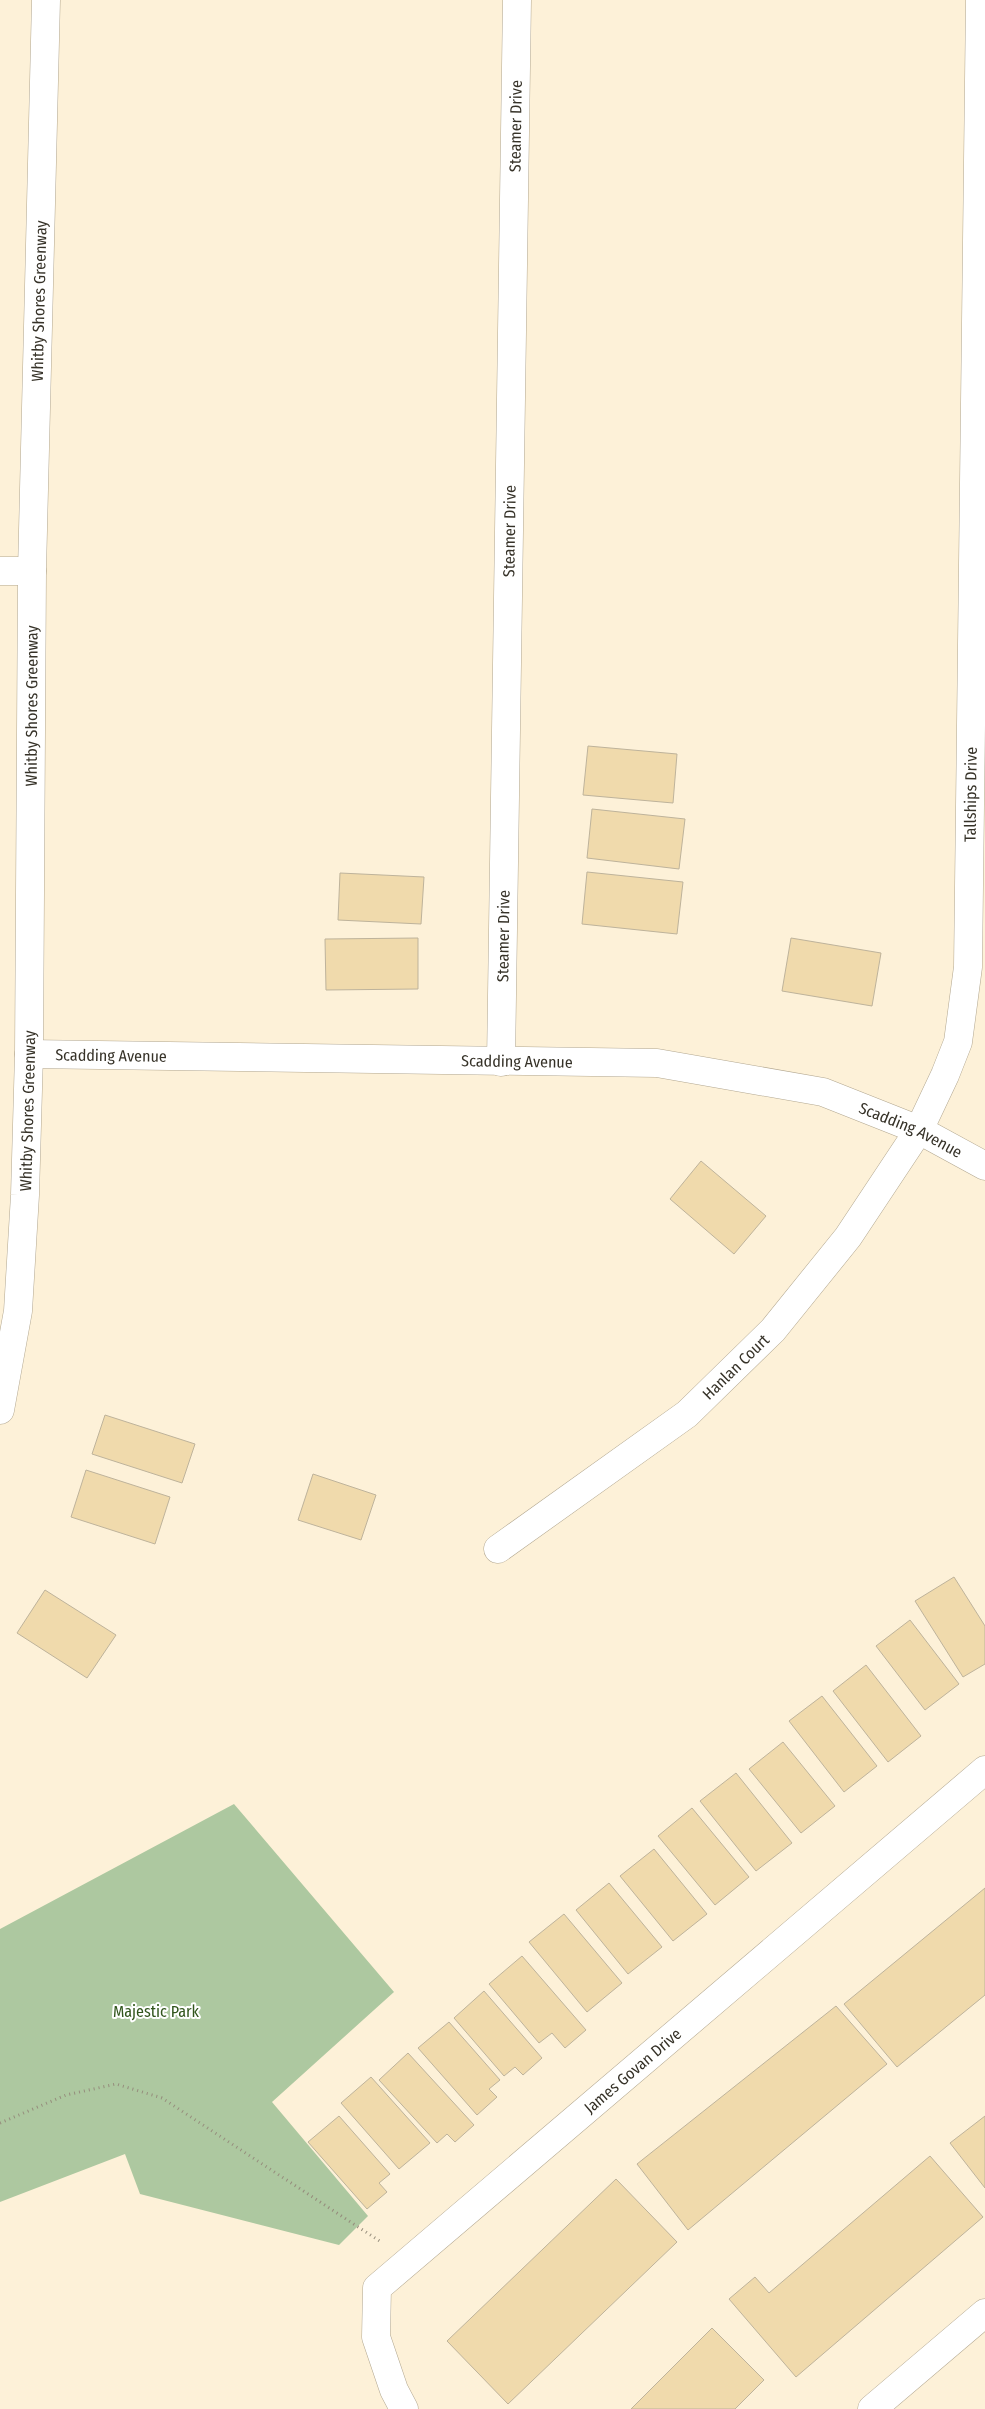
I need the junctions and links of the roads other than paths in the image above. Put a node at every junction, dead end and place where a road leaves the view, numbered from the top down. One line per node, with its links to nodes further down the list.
1 (46, 0): 5 (street, Whitby Shores Greenway)
2 (517, 0): 7 (street, Steamer Drive)
3 (980, 0): 8 (street, Tallships Drive)
4 (0, 571): 5 (street)
5 (32, 571): 6 (street, Whitby Shores Greenway)
6 (28, 1054): 7 (street, Scadding Avenue); 10 (street, Whitby Shores Greenway)
7 (501, 1062): 8 (street, Scadding Avenue)
8 (919, 1130): 9 (street, Scadding Avenue); 11 (street, Hanlan Court)
9 (985, 1166)
10 (0, 1410)
11 (498, 1549)
12 (985, 1770): 14 (street, James Govan Drive)
13 (985, 2312): 15 (street)
14 (404, 2409)
15 (872, 2409)

